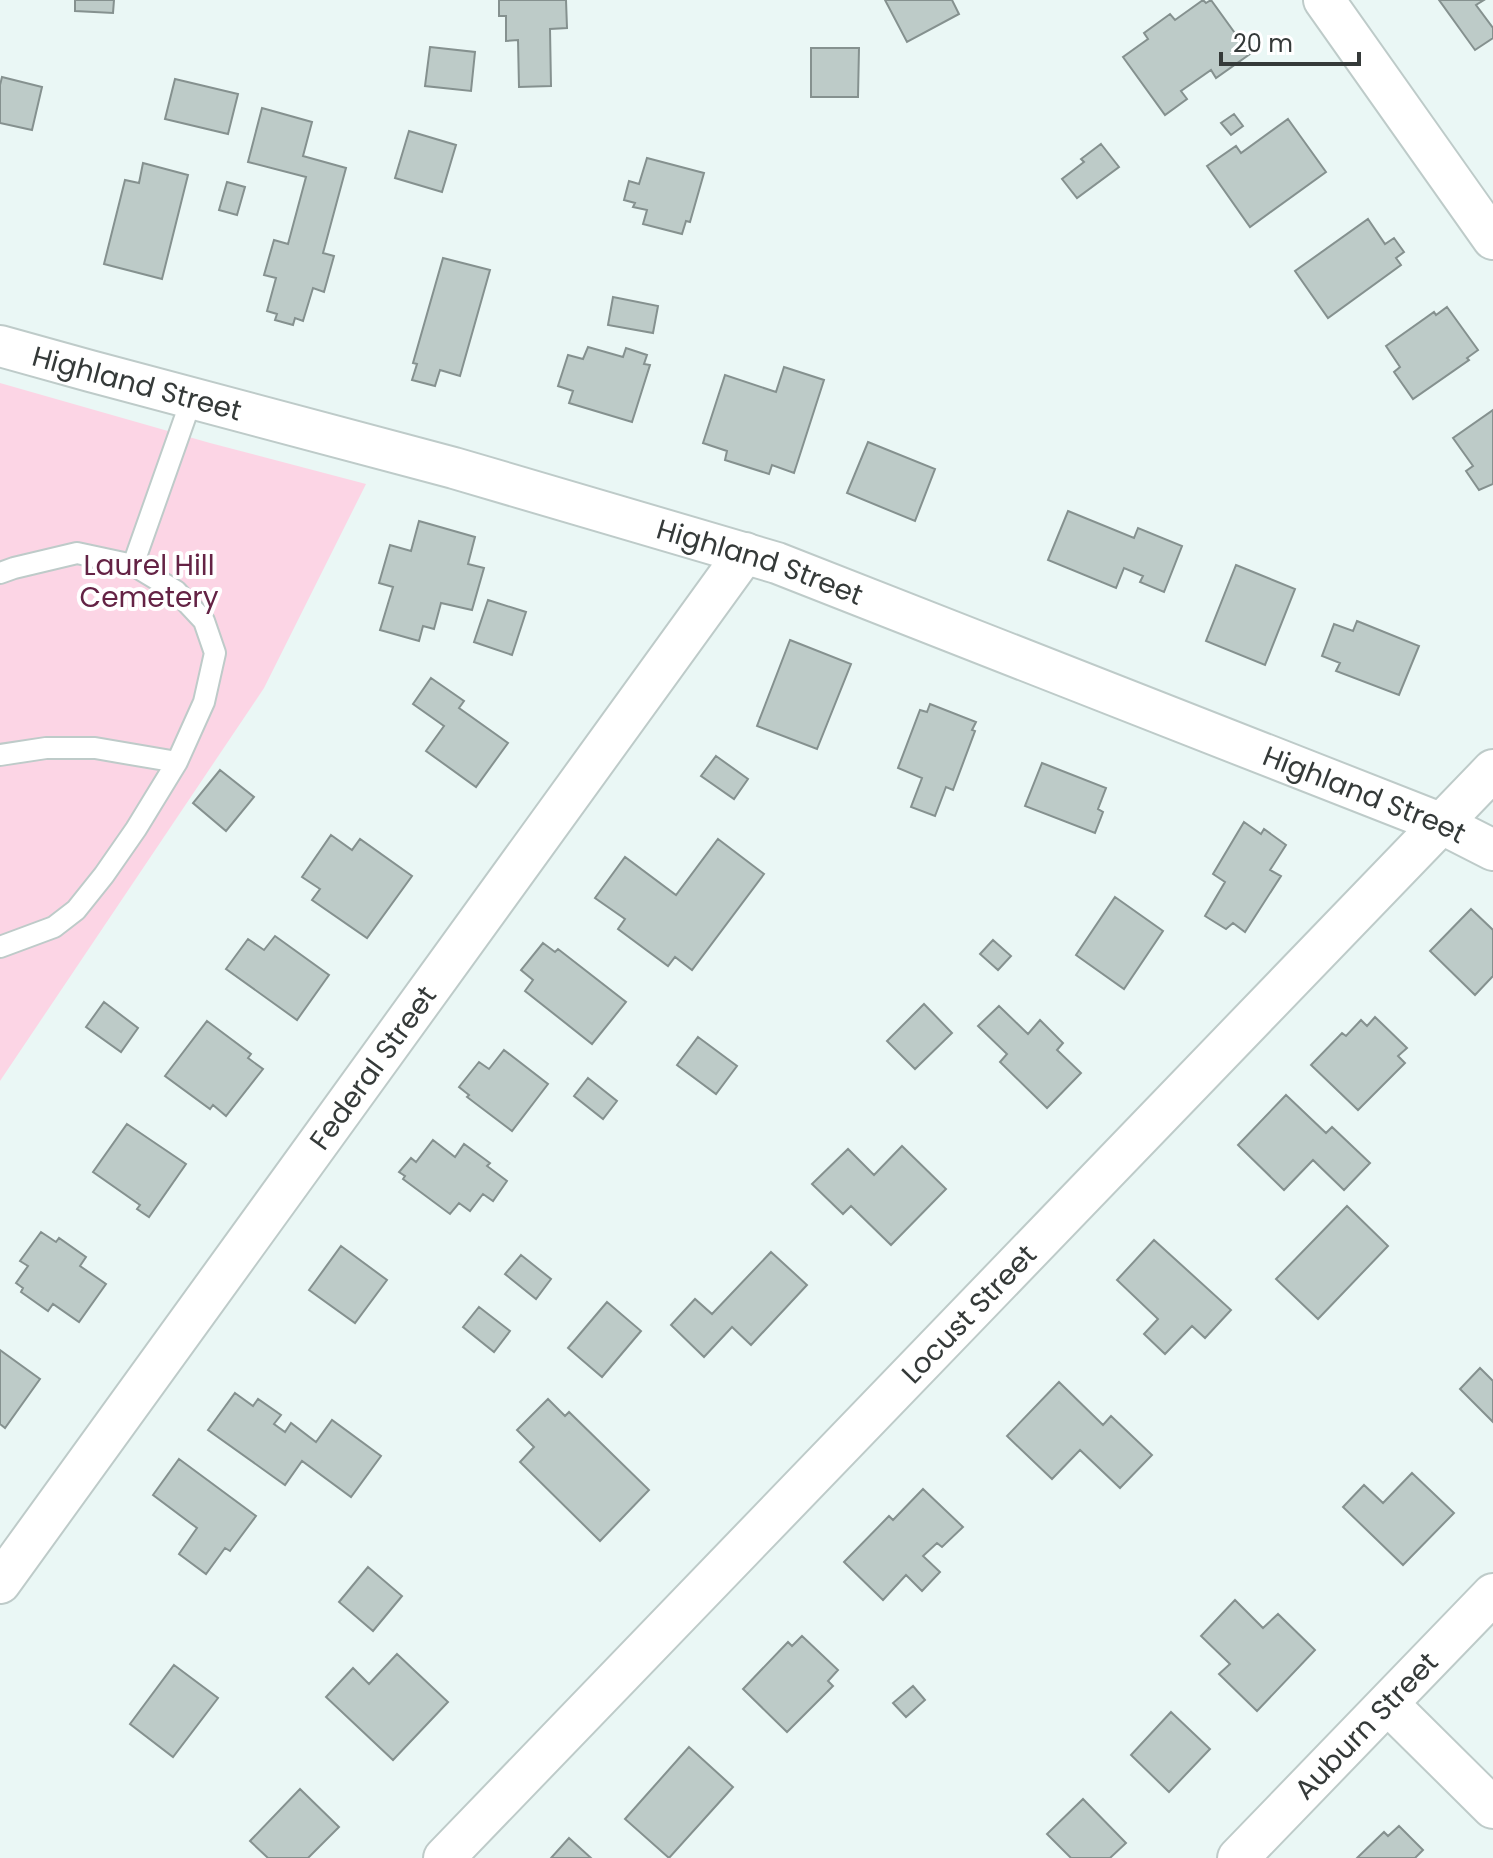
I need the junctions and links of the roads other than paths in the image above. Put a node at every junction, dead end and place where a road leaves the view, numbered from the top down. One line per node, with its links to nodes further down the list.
1 (1324, 0): 2 (street)
2 (1493, 239)
3 (0, 346): 4 (street, Highland Street)
4 (192, 398): 5 (street, Highland Street); 6 (lane)
5 (745, 553): 11 (street, Highland Street); 14 (street, Federal Street)
6 (133, 565): 7 (lane); 9 (lane)
7 (0, 573)
8 (0, 755): 9 (lane)
9 (177, 762): 13 (lane)
10 (1493, 770): 11 (street, Locust Street)
11 (1440, 823): 12 (street, Highland Street); 18 (street, Locust Street)
12 (1493, 850)
13 (0, 947)
14 (0, 1583)
15 (1493, 1594): 16 (street, Auburn Street)
16 (1388, 1704): 17 (street); 19 (street, Auburn Street)
17 (1493, 1808)
18 (444, 1858)
19 (1238, 1858)

